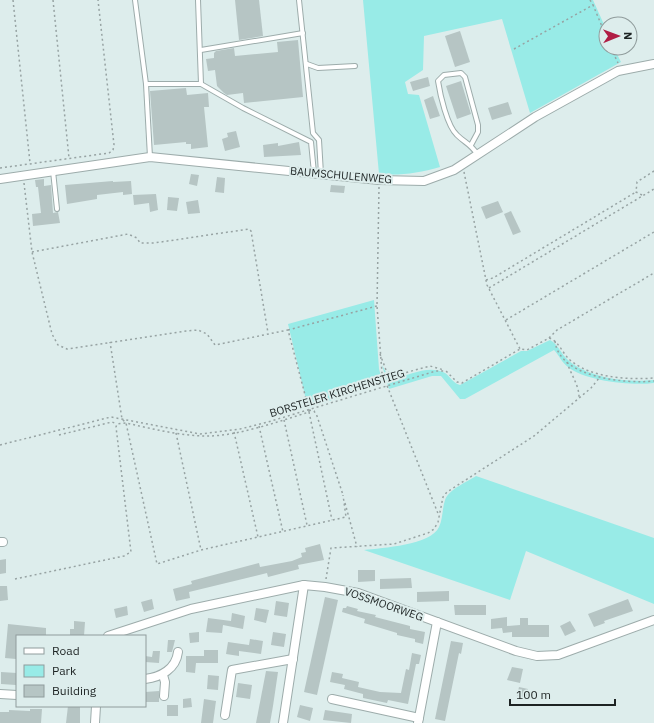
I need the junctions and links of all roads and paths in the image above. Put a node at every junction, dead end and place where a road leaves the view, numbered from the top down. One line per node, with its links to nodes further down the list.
1 (13, 0): 24 (path)
2 (53, 0): 23 (path)
3 (98, 0): 23 (path)
4 (136, 0): 18 (lane)
5 (198, 0): 12 (lane)
6 (299, 0): 10 (lane)
7 (590, 0): 8 (path)
8 (593, 5): 9 (path); 11 (path)
9 (598, 17)
10 (303, 33): 12 (lane); 15 (lane)
11 (514, 49)
12 (201, 50): 19 (lane)
13 (615, 56): 14 (path)
14 (618, 63)
15 (307, 64): 17 (lane); 29 (lane)
16 (654, 64): 21 (street, BAUMSCHULENWEG)
17 (355, 66)
18 (146, 84): 19 (lane); 22 (lane)
19 (201, 84): 29 (lane)
20 (471, 145): 20 (lane); 21 (lane)
21 (478, 155): 25 (street, BAUMSCHULENWEG)
22 (150, 157): 27 (street, BAUMSCHULENWEG); 29 (street, BAUMSCHULENWEG)
23 (69, 158): 24 (path)
24 (30, 164): 26 (path)
25 (462, 165): 32 (street, BAUMSCHULENWEG); 40 (path)
26 (0, 168)
27 (53, 171): 30 (street, BAUMSCHULENWEG); 36 (lane)
28 (654, 171): 34 (path)
29 (318, 174): 32 (street, BAUMSCHULENWEG)
30 (23, 176): 31 (street, BAUMSCHULENWEG); 38 (path)
31 (0, 179)
32 (379, 180): 42 (path)
33 (654, 190): 35 (path)
34 (636, 192): 35 (path); 40 (path)
35 (644, 195): 41 (path)
36 (57, 209)
37 (654, 232): 43 (path)
38 (32, 252): 45 (path); 48 (path)
39 (654, 273): 46 (path)
40 (486, 280): 41 (path)
41 (489, 289): 43 (path)
42 (377, 306): 44 (path); 50 (path)
43 (506, 320): 49 (path)
44 (288, 330): 45 (path); 58 (path)
45 (268, 333): 48 (path)
46 (549, 338): 47 (path); 49 (path)
47 (555, 341): 51 (path); 54 (path)
48 (110, 342): 59 (path)
49 (520, 350): 52 (path)
50 (379, 351): 52 (path); 56 (path)
51 (567, 362): 53 (path); 57 (path)
52 (446, 371): 56 (path, BORSTELER KIRCHENSTIEG)
53 (600, 377): 55 (path); 57 (path)
54 (654, 378)
55 (654, 381)
56 (386, 386): 58 (path, BORSTELER KIRCHENSTIEG); 69 (path)
57 (579, 397): 69 (path)
58 (309, 411): 59 (path, BORSTELER KIRCHENSTIEG); 60 (path); 68 (path); 70 (path)
59 (122, 419): 61 (path); 67 (path, BORSTELER KIRCHENSTIEG)
60 (284, 420): 63 (path); 71 (path)
61 (126, 423): 62 (path); 64 (path); 75 (path)
62 (117, 424): 66 (path); 76 (path)
63 (259, 426): 65 (path); 72 (path)
64 (176, 432): 65 (path); 75 (path)
65 (234, 432): 73 (path)
66 (59, 435)
67 (0, 445)
68 (342, 495): 70 (path); 74 (path)
69 (439, 516): 74 (path)
70 (332, 520): 71 (path)
71 (308, 526): 72 (path)
72 (283, 532): 73 (path)
73 (258, 537): 75 (path)
74 (358, 547): 78 (path)
75 (201, 550)
76 (15, 579)
77 (304, 585): 78 (street, VOSSMOORWEG); 81 (street, VOSSMOORWEG); 83 (street)
78 (326, 586): 80 (street, VOSSMOORWEG)
79 (654, 620): 80 (street, VOSSMOORWEG)
80 (437, 622): 92 (street)
81 (111, 635)
82 (178, 652): 84 (street)
83 (293, 659): 91 (street); 94 (street)
84 (163, 675): 85 (street); 88 (street)
85 (146, 679)
86 (0, 694): 87 (street)
87 (16, 695)
88 (164, 696)
89 (332, 699): 92 (street)
90 (96, 707): 93 (street)
91 (225, 715)
92 (418, 721)
93 (95, 723)
94 (283, 723)

